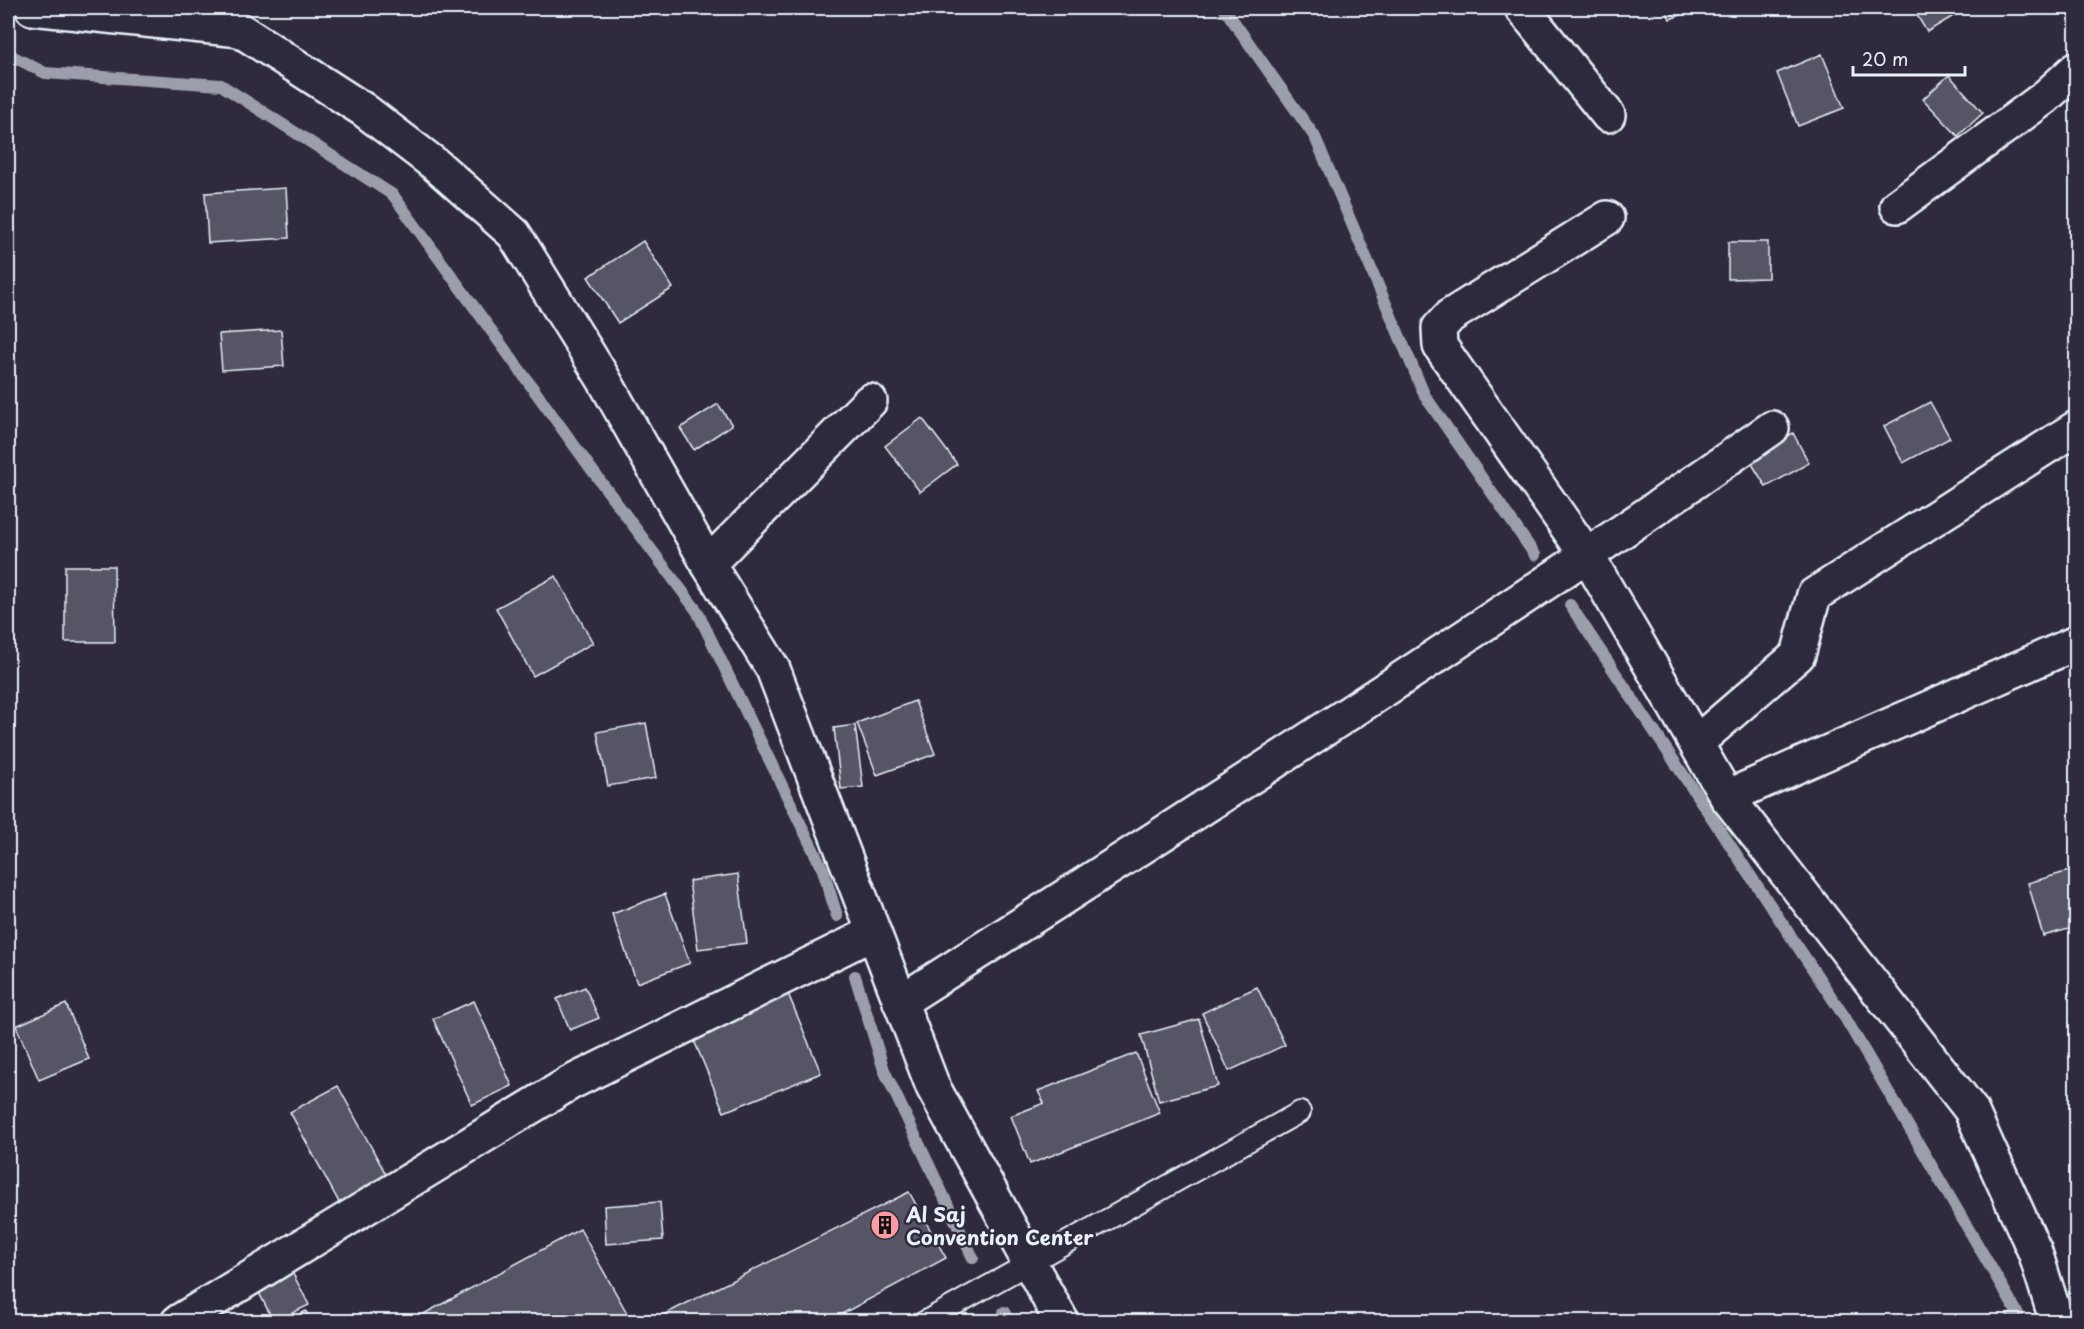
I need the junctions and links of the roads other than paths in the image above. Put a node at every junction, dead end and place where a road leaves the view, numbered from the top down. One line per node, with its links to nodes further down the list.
1 (32, 8): 11 (street)
2 (1522, 8): 4 (street)
3 (2076, 69): 5 (street)
4 (1608, 115)
5 (1897, 206)
6 (1606, 218): 10 (street)
7 (870, 401): 11 (street)
8 (1772, 428): 10 (street)
9 (2076, 428): 13 (street)
10 (1588, 557): 13 (street); 16 (street)
11 (708, 564): 15 (street)
12 (2076, 644): 14 (street)
13 (1696, 743): 14 (street)
14 (1727, 797): 22 (street)
15 (873, 933): 16 (street); 19 (street)
16 (900, 1002): 18 (street)
17 (1300, 1112): 18 (lane)
18 (1029, 1263): 20 (lane); 21 (street)
19 (178, 1322)
20 (924, 1322)
21 (1062, 1322)
22 (2057, 1322)

